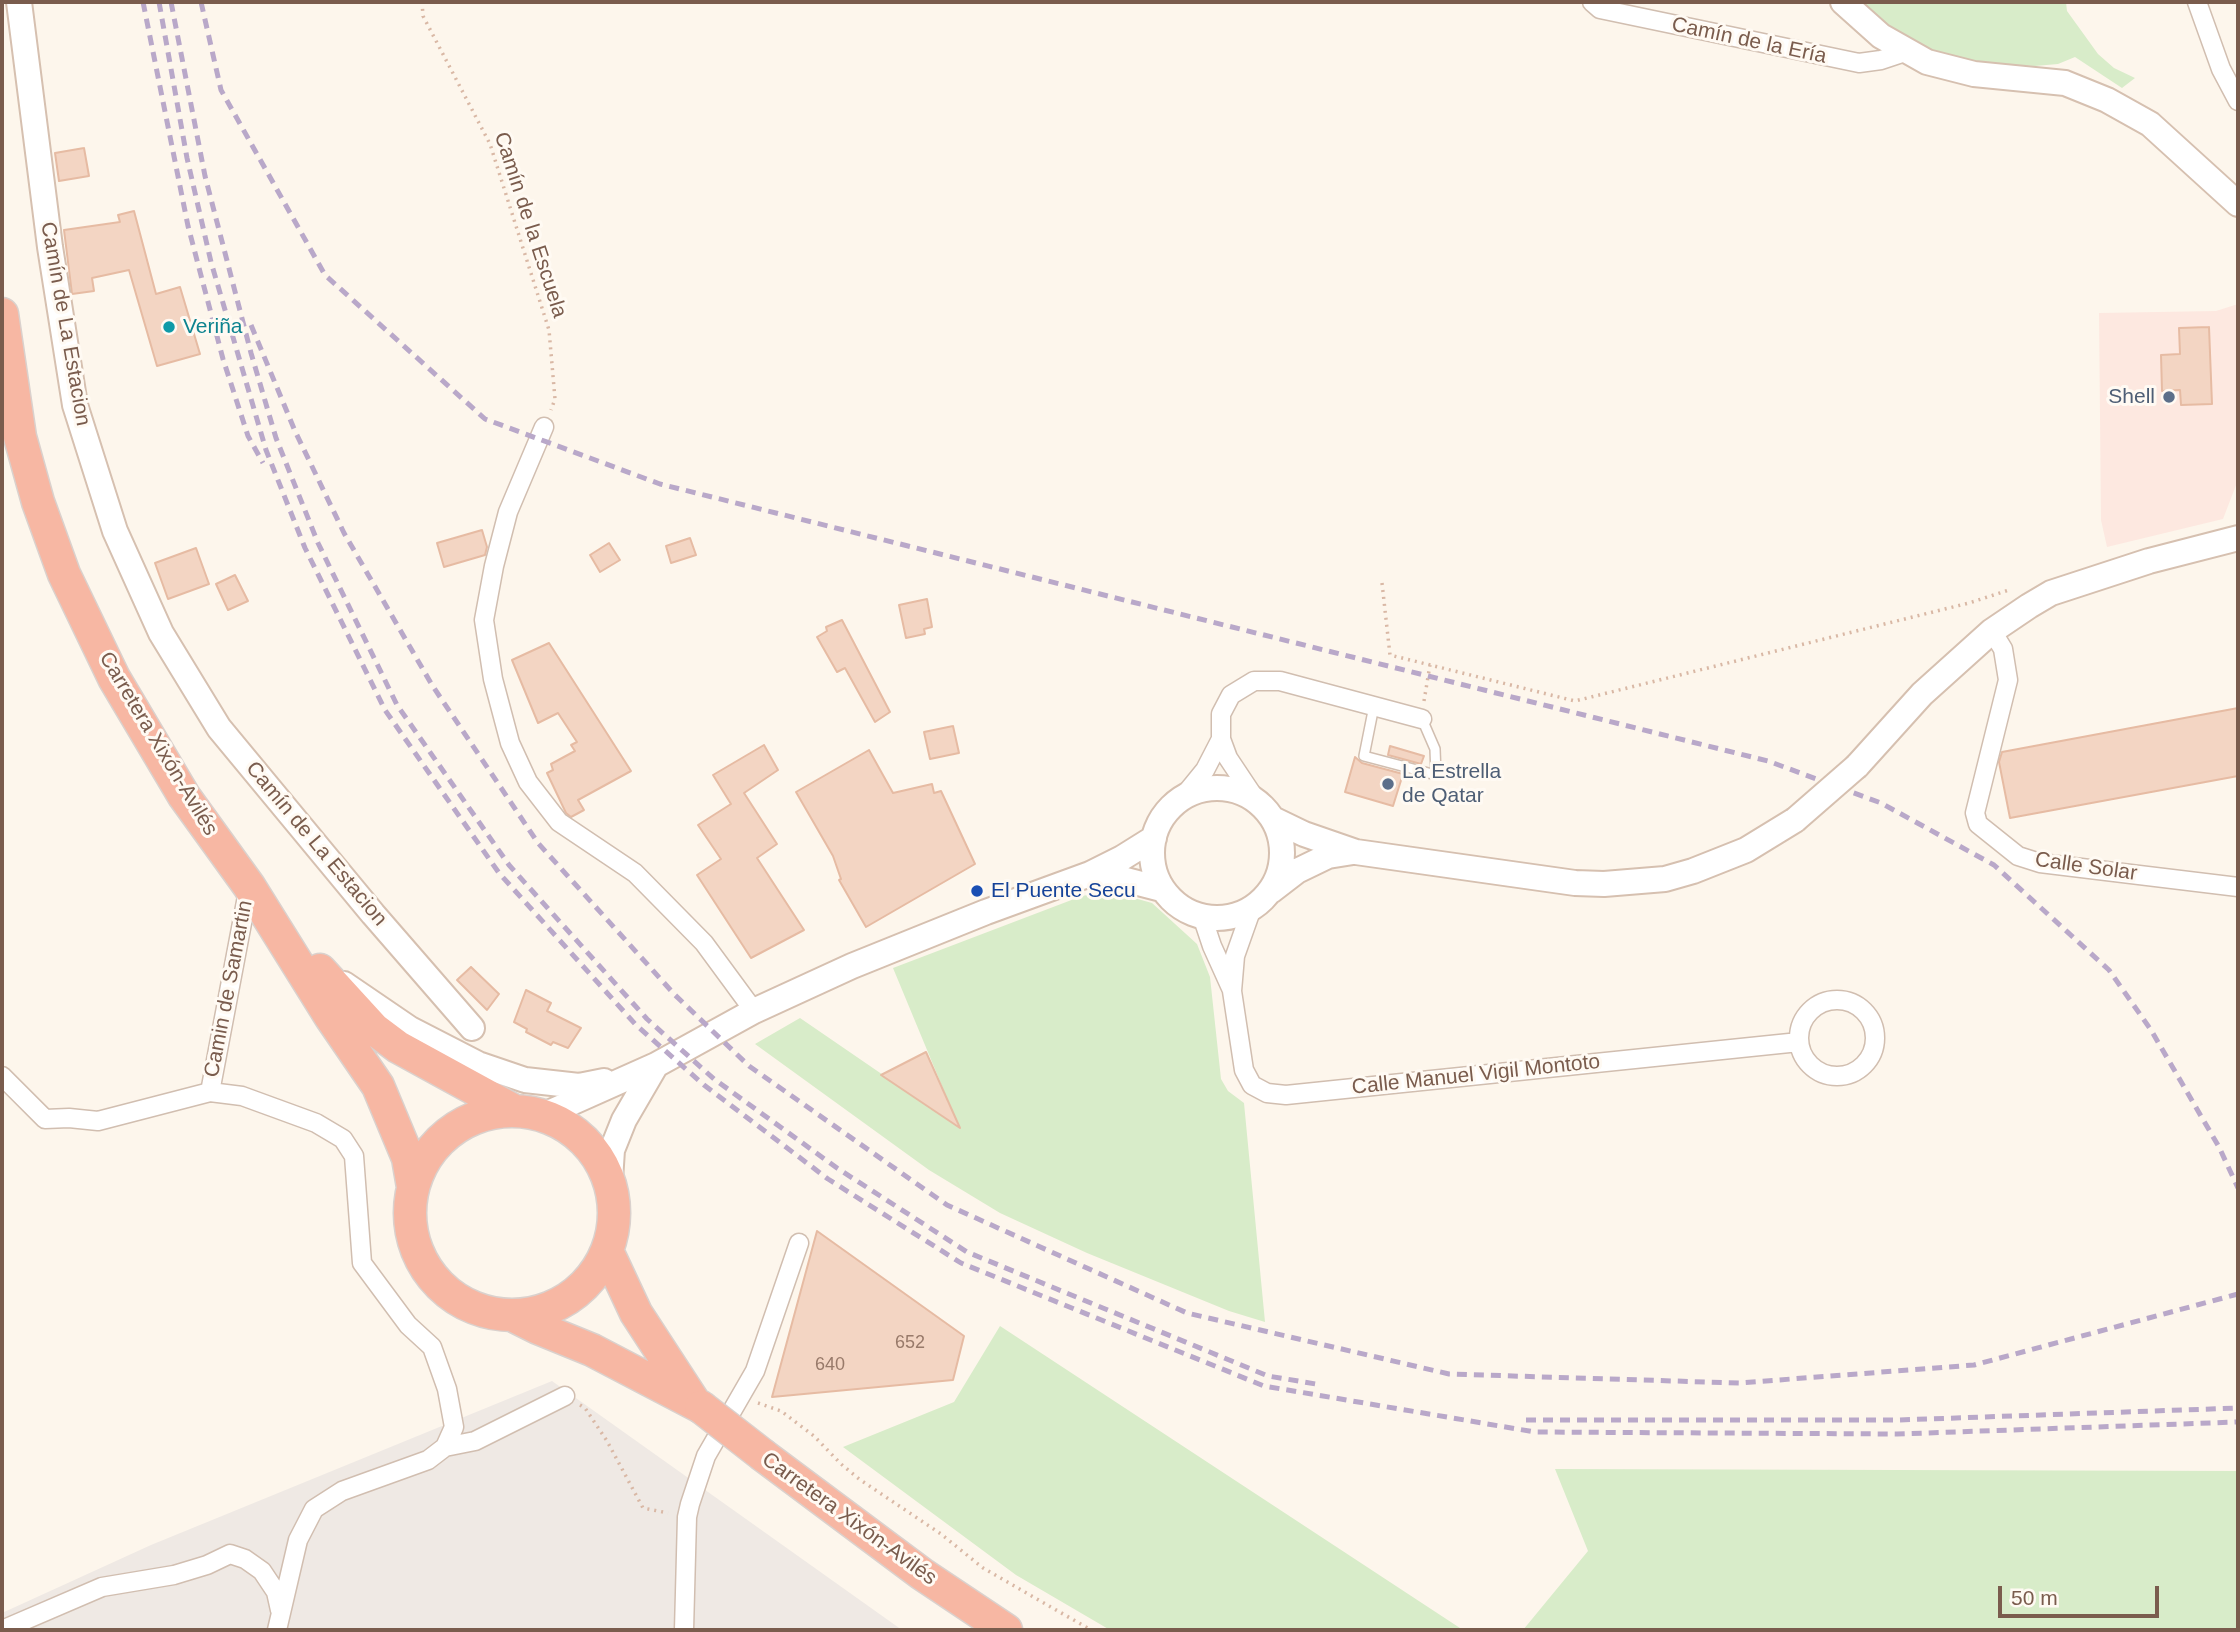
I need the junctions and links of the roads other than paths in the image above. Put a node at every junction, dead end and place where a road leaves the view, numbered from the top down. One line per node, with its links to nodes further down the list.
1 (19, 2): 30 (street, Camín de La Estacion)
2 (1592, 2): 5 (street, Camín de la Ería)
3 (1843, 2): 5 (street)
4 (2197, 2): 6 (street)
5 (1908, 51): 7 (street)
6 (2238, 101)
7 (2238, 204)
8 (2, 314): 21 (highway, Carretera Xixón-Avilés)
9 (544, 428): 29 (street)
10 (2237, 535): 11 (street)
11 (1992, 631): 19 (street, bridge); 22 (street, Calle Solar)
12 (1374, 706): 13 (street); 13 (lane); 14 (street)
13 (1422, 719)
14 (1221, 739): 15 (street); 16 (street)
15 (1183, 797): 16 (street); 18 (street)
16 (1256, 800): 17 (street)
17 (1273, 818): 19 (street); 24 (street)
18 (1154, 838): 20 (street); 23 (street)
19 (1356, 852): 24 (street)
20 (1090, 874): 23 (street); 29 (street)
21 (249, 886): 27 (highway, Carretera Xixón-Avilés); 35 (street, Camin de Samartin); 39 (highway, Carretera Xixón-Avilés)
22 (2238, 887)
23 (1161, 889): 26 (street)
24 (1270, 891): 25 (street)
25 (1252, 908): 26 (street); 28 (street, Calle Manuel Vigil Montoto)
26 (1202, 916): 28 (street, Calle Manuel Vigil Montoto)
27 (315, 965): 33 (street); 36 (highway, Carretera Xixón-Avilés)
28 (1232, 991): 31 (street, Calle Manuel Vigil Montoto)
29 (754, 1011): 32 (street)
30 (472, 1028)
31 (1799, 1042): 31 (street)
32 (656, 1065): 33 (street); 38 (street)
33 (632, 1075): 37 (street)
34 (2, 1076): 35 (street, Camin de Samartin)
35 (210, 1092): 45 (street, Camin de Samartin)
36 (513, 1110): 37 (highway); 39 (highway)
37 (544, 1115): 38 (highway)
38 (610, 1180): 41 (highway)
39 (413, 1187): 42 (highway)
40 (799, 1243): 48 (street)
41 (608, 1253): 42 (highway); 44 (highway, Carretera Xixón-Avilés)
42 (516, 1317): 44 (highway, Carretera Xixón-Avilés)
43 (565, 1396): 45 (street)
44 (698, 1405): 49 (highway, Carretera Xixón-Avilés, bridge)
45 (445, 1447): 46 (street)
46 (278, 1622): 47 (street)
47 (2, 1630)
48 (684, 1630)
49 (1006, 1630)

